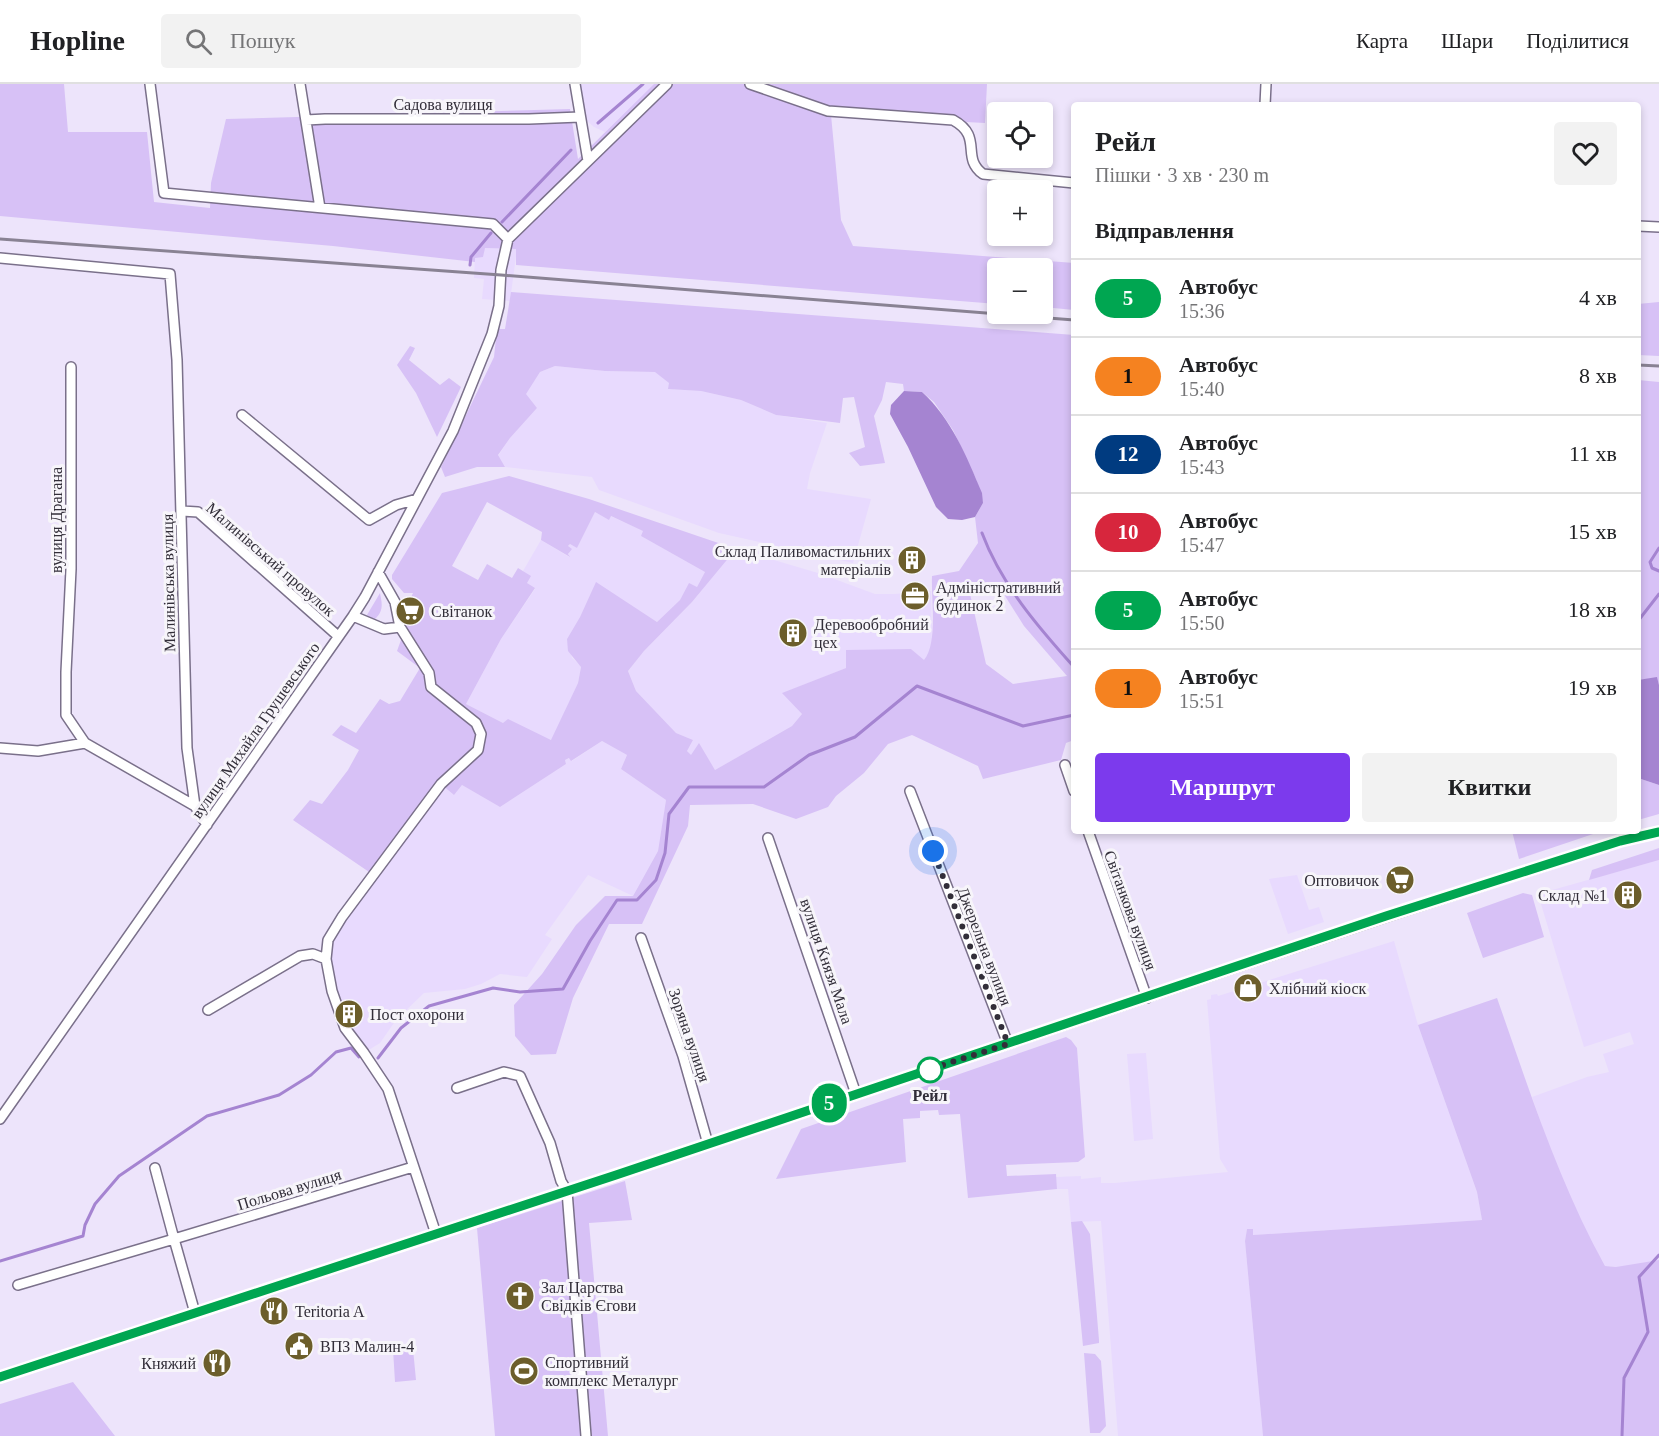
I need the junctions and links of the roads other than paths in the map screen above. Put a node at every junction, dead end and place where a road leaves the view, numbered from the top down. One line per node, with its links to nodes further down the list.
1 (150, 84): 12 (street)
2 (300, 84): 9 (street)
3 (574, 84): 8 (street)
4 (668, 84): 10 (street)
5 (750, 84): 11 (street)
6 (1266, 84): 7 (street)
7 (1265, 102)
8 (580, 117): 9 (street, Садова вулиця); 10 (street)
9 (306, 120): 12 (street)
10 (588, 161): 15 (street)
11 (1071, 183)
12 (320, 208): 15 (street)
13 (1641, 226): 14 (street)
14 (1659, 227)
15 (508, 239): 19 (street, вулиця Михайла Грушевського)
16 (0, 258): 20 (street, Малинівська вулиця)
17 (71, 367): 25 (street, вулиця Драгана)
18 (242, 415): 19 (street)
19 (417, 498): 21 (street, вулиця Михайла Грушевського)
20 (182, 511): 24 (street, Малинівський провулок); 30 (street, Малинівська вулиця)
21 (378, 572): 22 (street, вулиця Михайла Грушевського); 23 (street)
22 (353, 616): 23 (street); 24 (street, вулиця Михайла Грушевського)
23 (400, 627): 36 (street)
24 (338, 636): 31 (street, вулиця Михайла Грушевського)
25 (85, 743): 26 (street); 30 (street)
26 (0, 748)
27 (1065, 765): 28 (street)
28 (1071, 783)
29 (910, 791): 39 (street, Джерельна вулиця)
30 (195, 806): 31 (street)
31 (207, 825): 42 (street, вулиця Михайла Грушевського)
32 (1659, 832): 37 (street)
33 (1089, 834): 37 (street, Світанкова вулиця)
34 (768, 838): 41 (street, вулиця Князя Мала)
35 (641, 938): 43 (street, Зоряна вулиця)
36 (327, 959): 38 (street); 44 (street)
37 (1147, 998): 39 (street)
38 (208, 1010)
39 (1008, 1044): 41 (street)
40 (457, 1088): 46 (street)
41 (856, 1094): 43 (street)
42 (0, 1119)
43 (708, 1144): 46 (street)
44 (413, 1167): 47 (street); 48 (street, Польова вулиця)
45 (155, 1168): 48 (street)
46 (567, 1191): 47 (street); 52 (street)
47 (436, 1234): 50 (street)
48 (174, 1239): 49 (street, Польова вулиця); 50 (street)
49 (18, 1285)
50 (195, 1313): 51 (street)
51 (0, 1377)
52 (586, 1436)

